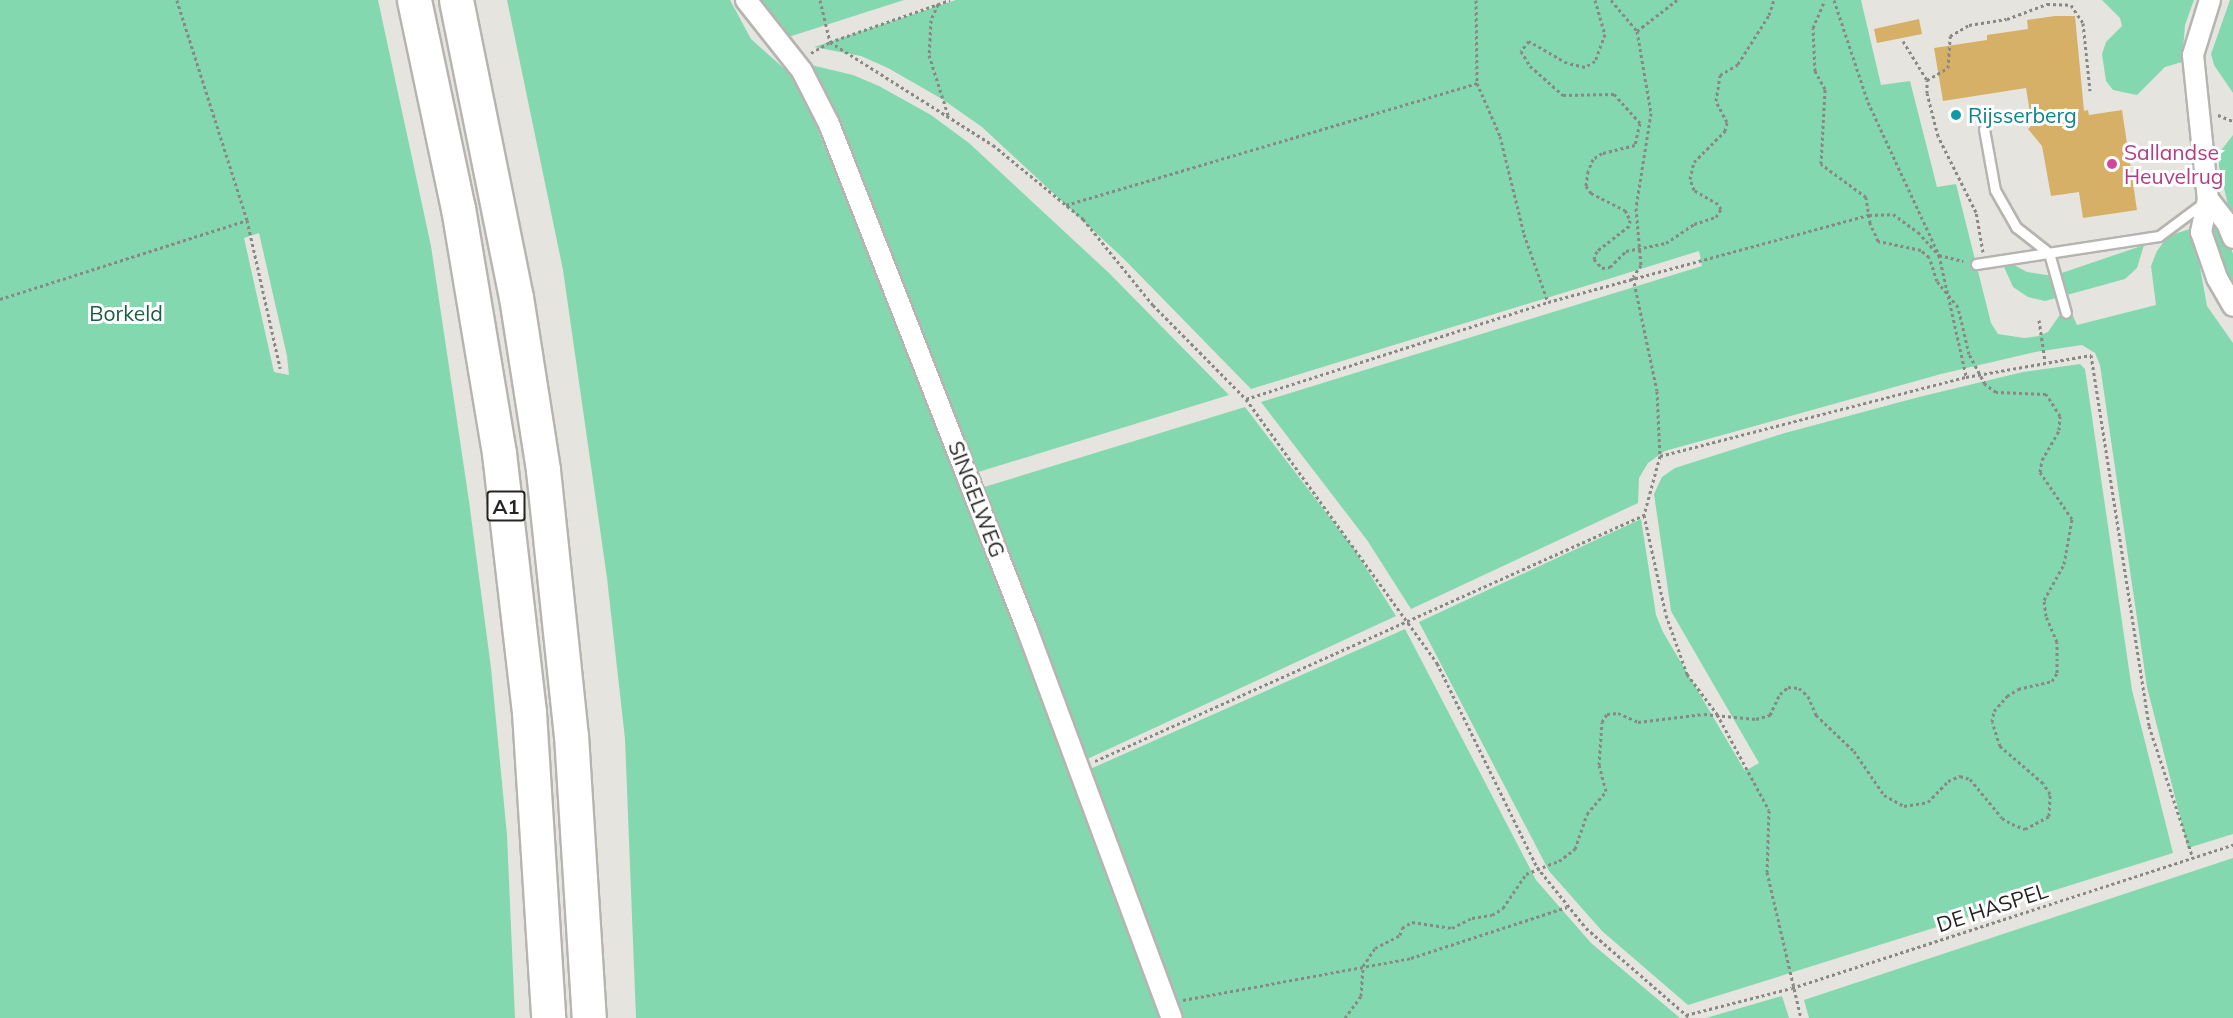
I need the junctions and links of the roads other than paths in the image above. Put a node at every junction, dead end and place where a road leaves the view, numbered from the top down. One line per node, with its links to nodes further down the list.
1 (414, 0): 13 (highway, A1)
2 (456, 0): 14 (highway, A1)
3 (746, 0): 12 (street, SINGELWEG)
4 (2210, 0): 6 (street)
5 (1984, 129): 8 (lane)
6 (2208, 200): 7 (street); 8 (lane); 10 (street)
7 (2233, 238)
8 (2049, 253): 9 (lane); 11 (lane)
9 (1976, 264)
10 (2233, 306)
11 (2066, 313)
12 (1169, 1010)
13 (548, 1018)
14 (589, 1018)

